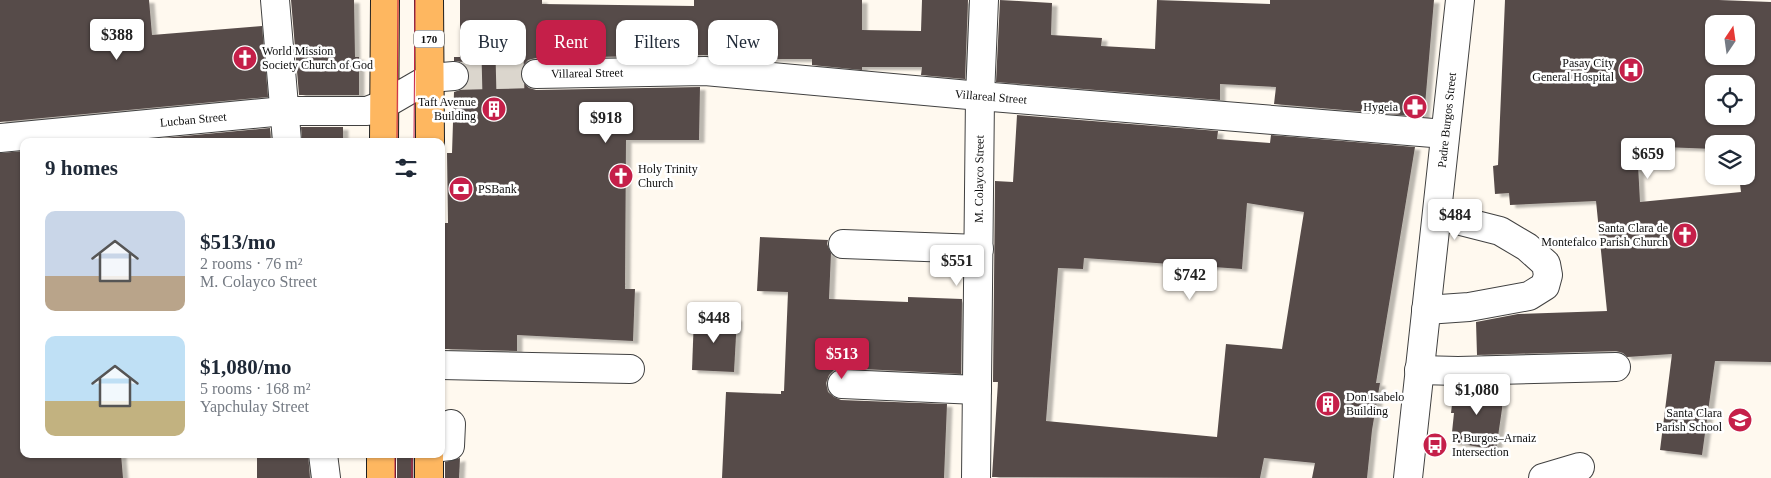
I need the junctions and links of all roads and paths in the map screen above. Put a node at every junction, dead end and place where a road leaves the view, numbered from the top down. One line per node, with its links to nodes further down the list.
1 (275, 0): 10 (street)
2 (385, 0): 9 (main road)
3 (429, 0): 7 (main road, 170)
4 (984, 0): 8 (street, M. Colayco Street)
5 (1460, 0): 11 (street, Padre Burgos Street)
6 (536, 74): 8 (street, Villareal Street)
7 (442, 77): 9 (street); 15 (main road, 170)
8 (980, 96): 11 (street, Villareal Street); 18 (street, M. Colayco Street)
9 (385, 104): 10 (street, Lucban Street); 14 (main road)
10 (284, 111): 12 (street, Lucban Street); 13 (street)
11 (1445, 134): 16 (street, Padre Burgos Street)
12 (0, 138)
13 (287, 138)
14 (384, 138)
15 (431, 138)
16 (1436, 215): 19 (street, Padre Burgos Street); 19 (street)
17 (843, 244): 18 (street)
18 (979, 248): 25 (street, M. Colayco Street)
19 (1426, 310): 23 (street, Padre Burgos Street)
20 (445, 365): 22 (street)
21 (1616, 367): 23 (street)
22 (630, 369)
23 (1419, 370): 34 (street, Padre Burgos Street)
24 (842, 384): 25 (street)
25 (977, 390): 33 (street, M. Colayco Street)
26 (324, 458): 30 (street)
27 (381, 458): 31 (main road)
28 (429, 458): 32 (main road)
29 (1580, 467): 35 (street)
30 (326, 478)
31 (381, 478)
32 (429, 478)
33 (976, 478)
34 (1408, 478)
35 (1544, 478)

